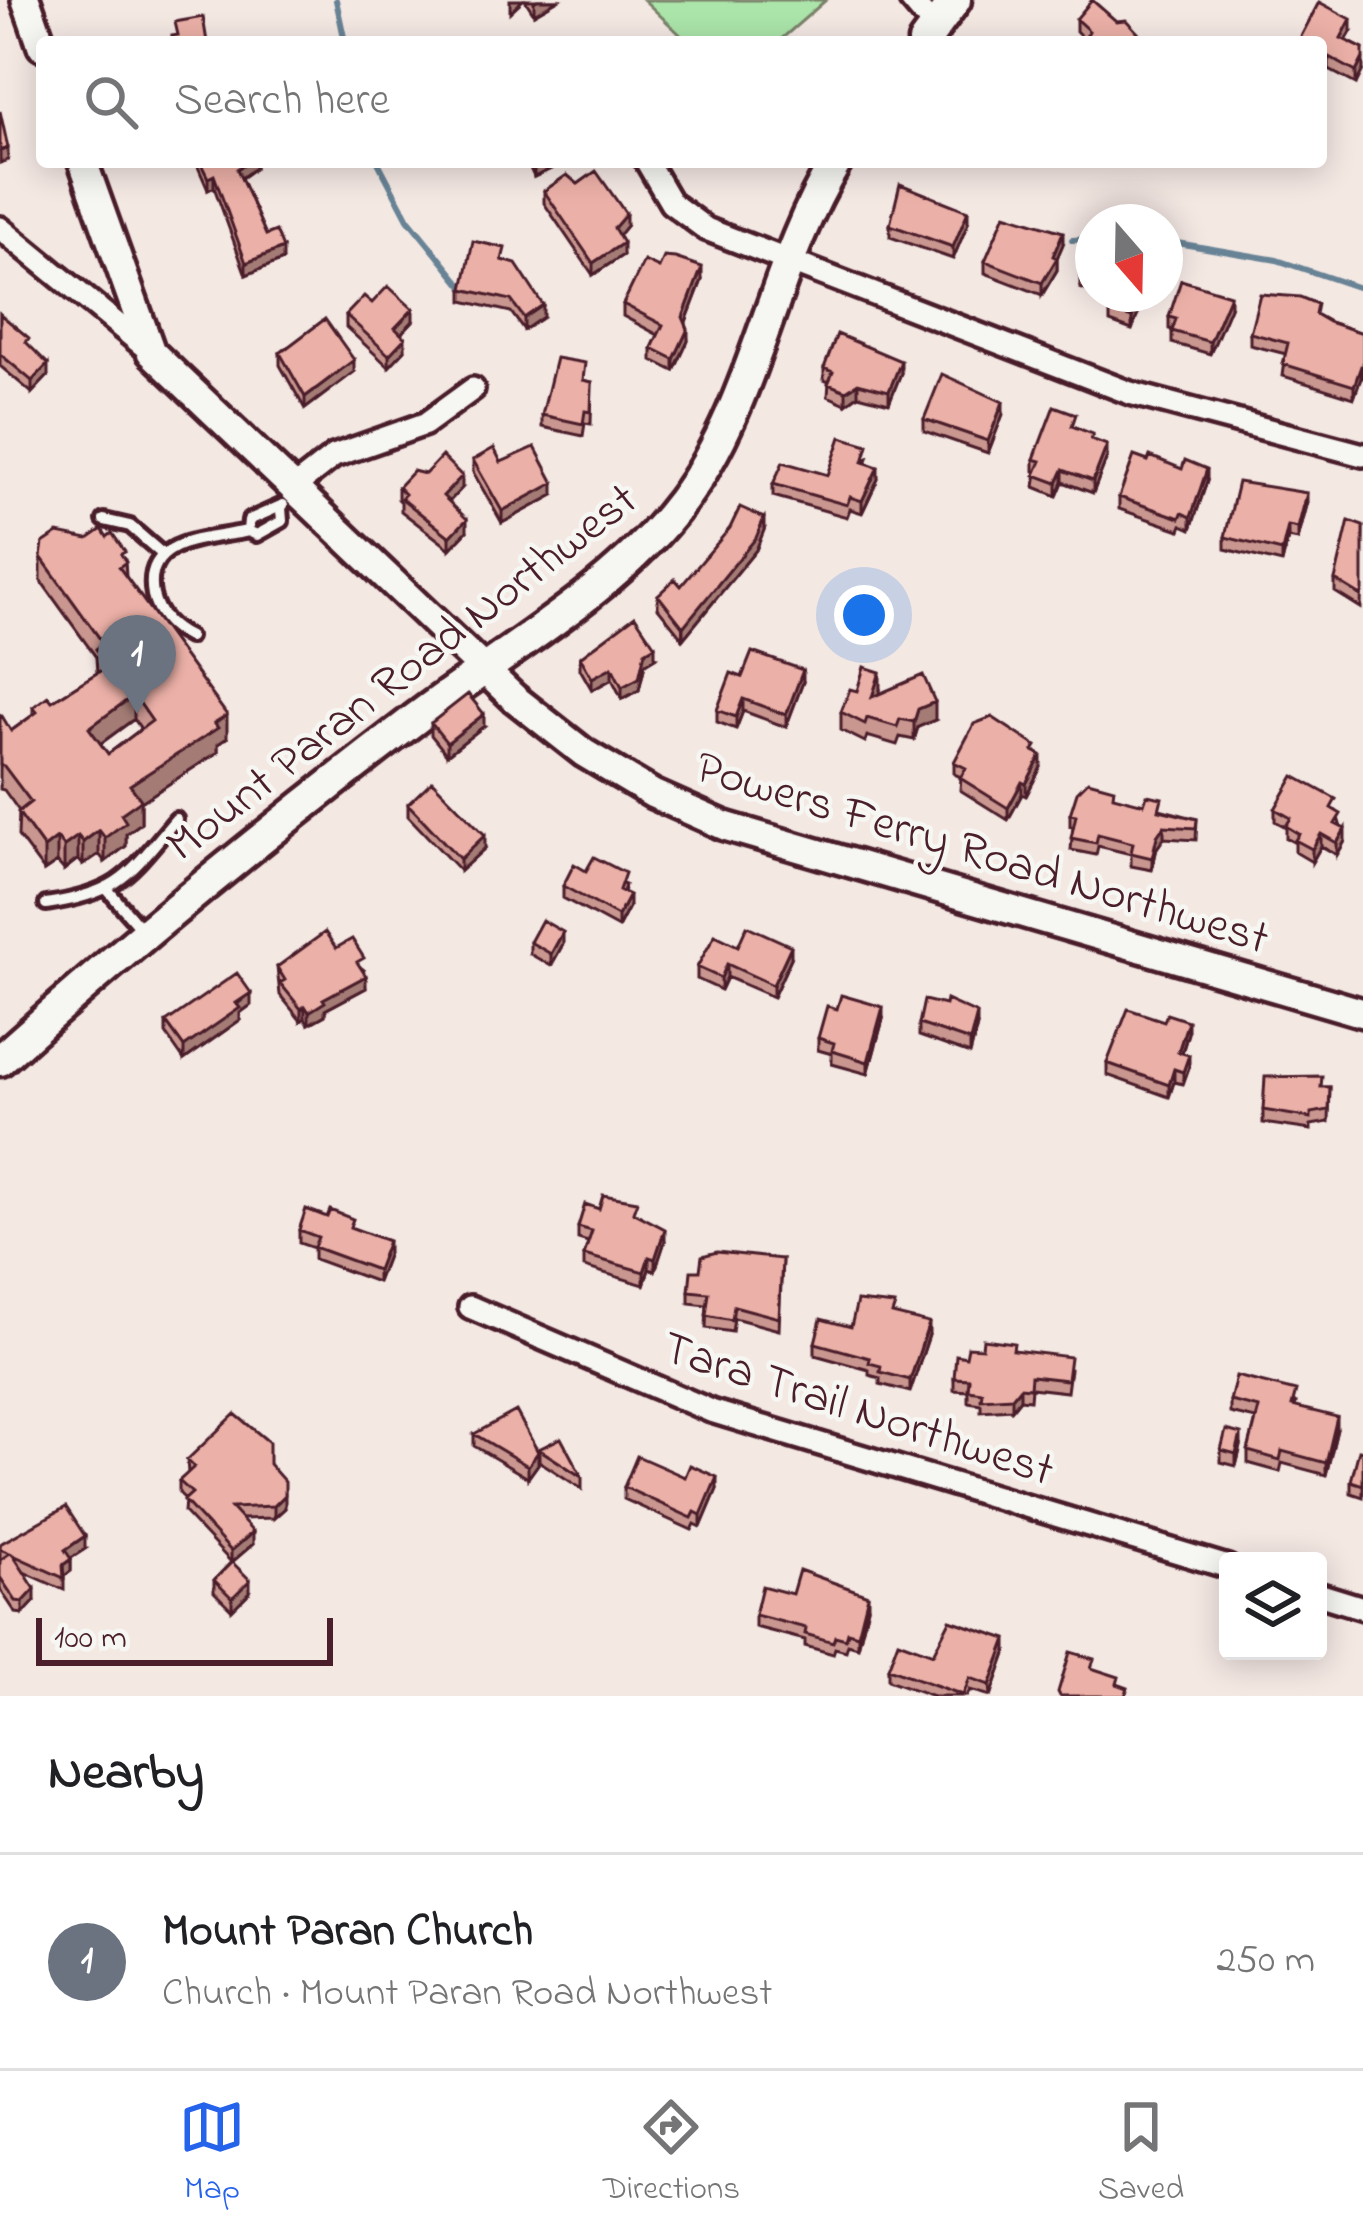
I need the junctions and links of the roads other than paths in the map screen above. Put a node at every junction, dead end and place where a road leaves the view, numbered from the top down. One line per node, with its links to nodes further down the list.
1 (26, 0): 5 (street)
2 (911, 0): 4 (street)
3 (955, 0): 4 (main road)
4 (930, 35)
5 (39, 36)
6 (85, 168): 11 (street, Powers Ferry Road Northwest)
7 (649, 168): 10 (street)
8 (833, 168): 10 (main road, Mount Paran Road Northwest)
9 (0, 228): 11 (street)
10 (789, 259): 13 (street); 19 (main road, Mount Paran Road Northwest)
11 (151, 352): 14 (street, Powers Ferry Road Northwest)
12 (473, 388): 14 (street)
13 (1363, 454)
14 (291, 496): 16 (lane); 16 (lane); 19 (street, Powers Ferry Road Northwest)
15 (104, 520): 17 (lane)
16 (248, 531): 17 (lane)
17 (161, 553): 18 (lane)
18 (189, 637)
19 (483, 670): 23 (main road, Mount Paran Road Northwest); 24 (street, Powers Ferry Road Northwest)
20 (176, 819): 21 (lane)
21 (107, 889): 22 (lane); 23 (lane)
22 (46, 904)
23 (144, 932): 25 (main road, Mount Paran Road Northwest)
24 (1363, 1013)
25 (4, 1048)
26 (470, 1307): 27 (street, Tara Trail Northwest)
27 (1219, 1564)
28 (1327, 1597): 29 (street)
29 (1363, 1608)

